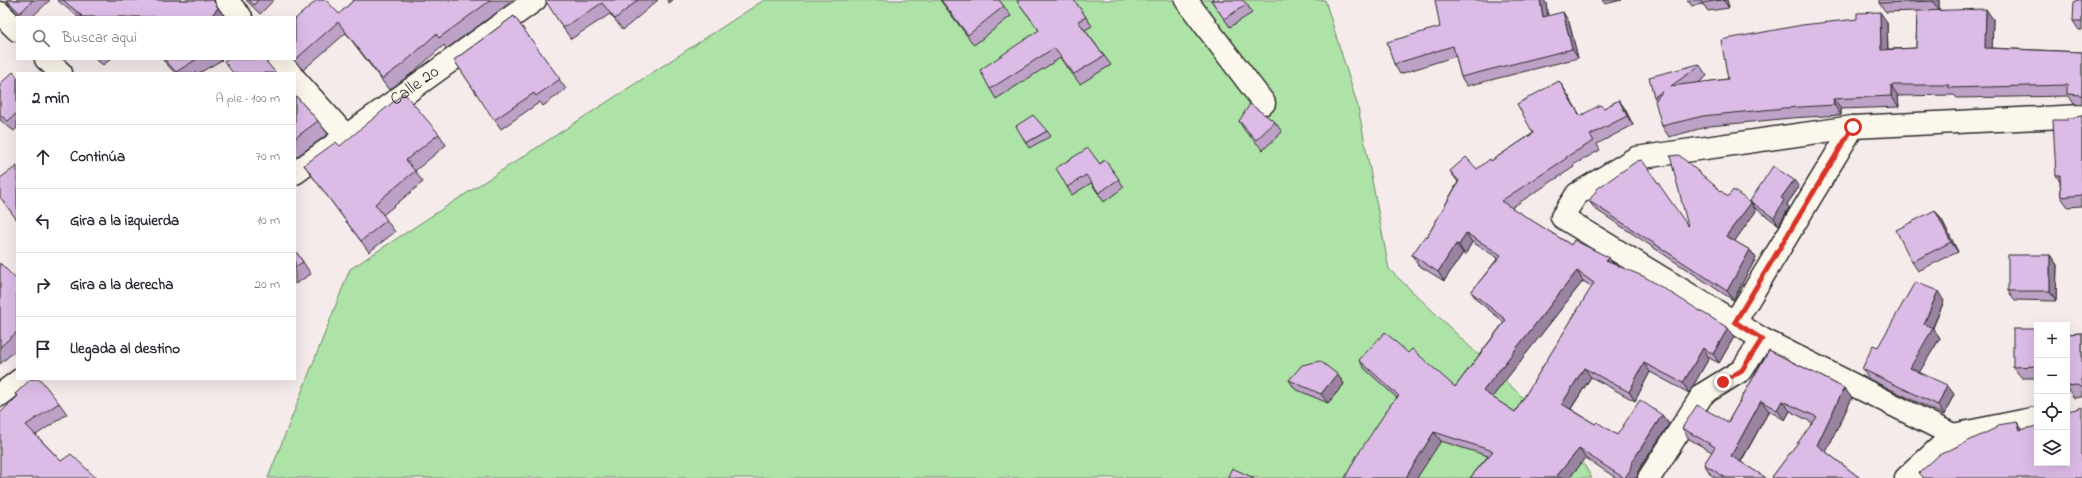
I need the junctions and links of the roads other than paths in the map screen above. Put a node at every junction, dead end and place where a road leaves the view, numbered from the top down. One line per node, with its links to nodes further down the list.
1 (226, 0): 5 (street)
2 (535, 0): 15 (street, Calle 20)
3 (1186, 0): 12 (street)
4 (0, 13): 6 (street)
5 (240, 16)
6 (16, 29)
7 (47, 60): 9 (street)
8 (279, 60): 10 (street)
9 (60, 72)
10 (289, 72)
11 (296, 80): 15 (street)
12 (1264, 103)
13 (2082, 116): 14 (street)
14 (1853, 127): 17 (street); 17 (street)
15 (345, 136): 16 (street, Calle 20)
16 (296, 172)
17 (1735, 322): 18 (street)
18 (1762, 339): 22 (street); 23 (street)
19 (20, 380): 20 (street)
20 (0, 395)
21 (2034, 419): 22 (street)
22 (1953, 435): 24 (street)
23 (1649, 478)
24 (1906, 478)

